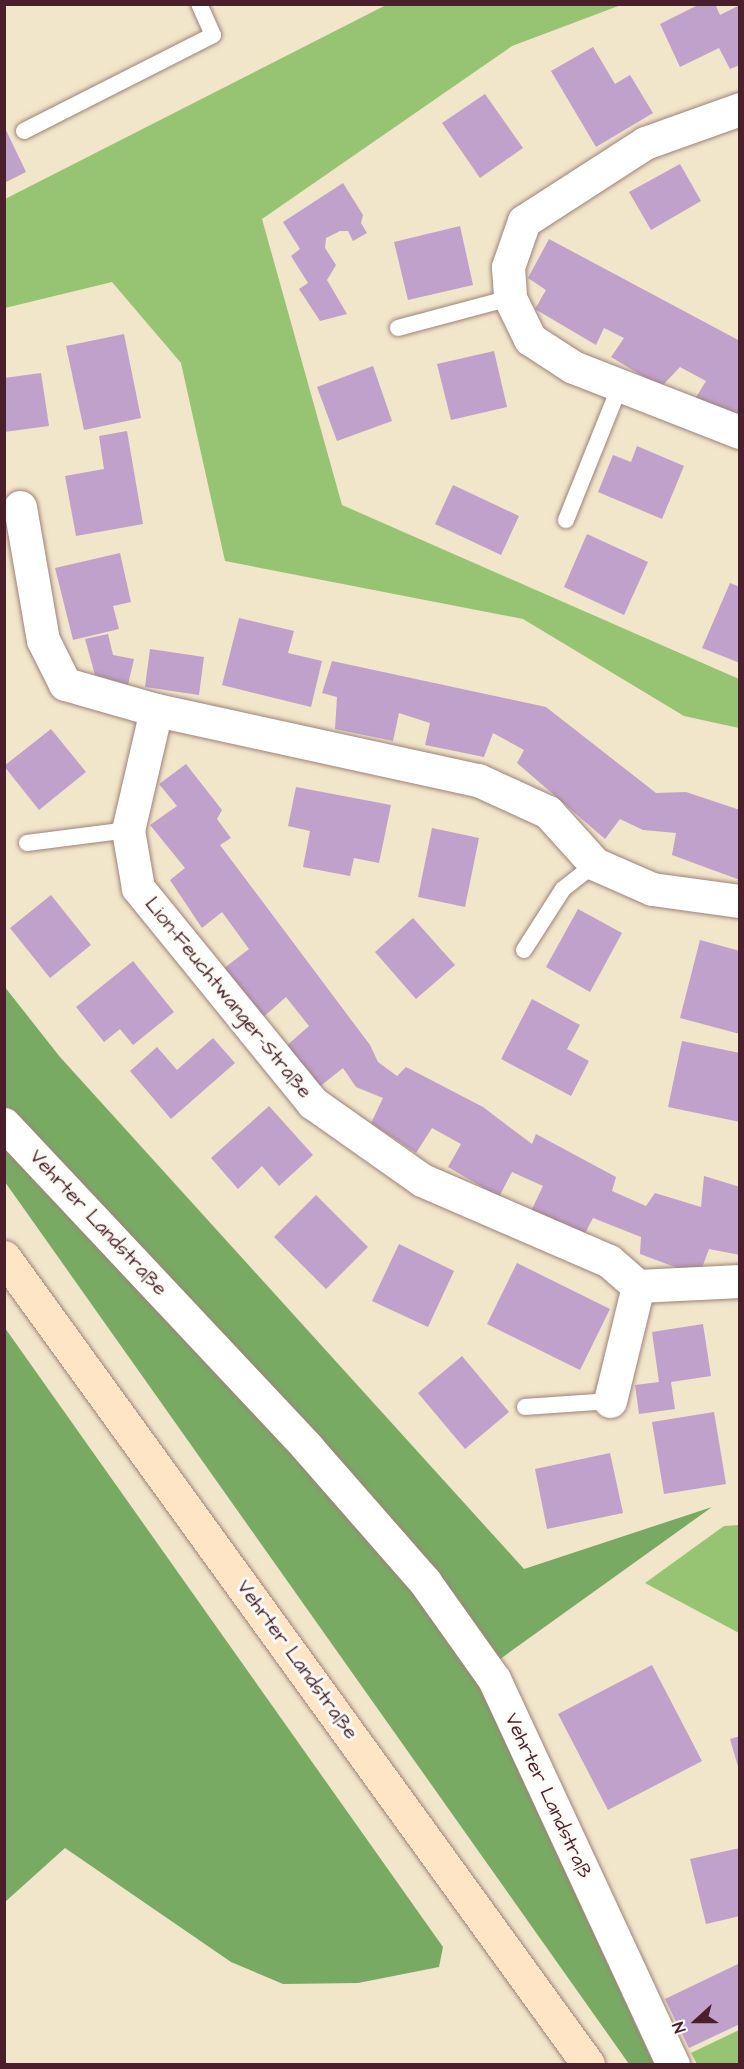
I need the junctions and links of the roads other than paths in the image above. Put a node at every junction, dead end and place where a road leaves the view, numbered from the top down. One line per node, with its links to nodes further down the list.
1 (199, 4): 3 (lane)
2 (740, 109): 4 (street)
3 (24, 131)
4 (510, 298): 5 (lane); 6 (street)
5 (398, 328)
6 (620, 386): 7 (street); 9 (lane)
7 (740, 432)
8 (20, 507): 10 (street)
9 (566, 520)
10 (156, 710): 11 (street, Lion-Feuchtwanger-Straße); 13 (street)
11 (128, 830): 12 (lane); 19 (street, Lion-Feuchtwanger-Straße)
12 (27, 843)
13 (595, 864): 14 (street); 15 (lane)
14 (740, 901)
15 (524, 950)
16 (4, 1124): 22 (street, Vehrter Landstraße)
17 (4, 1257): 23 (main road, Vehrter Landstraße)
18 (740, 1281): 19 (street)
19 (638, 1286): 20 (street)
20 (610, 1401): 21 (lane)
21 (525, 1407)
22 (494, 1679): 24 (street, Vehrter Landstraß)
23 (588, 2064)
24 (673, 2064)

